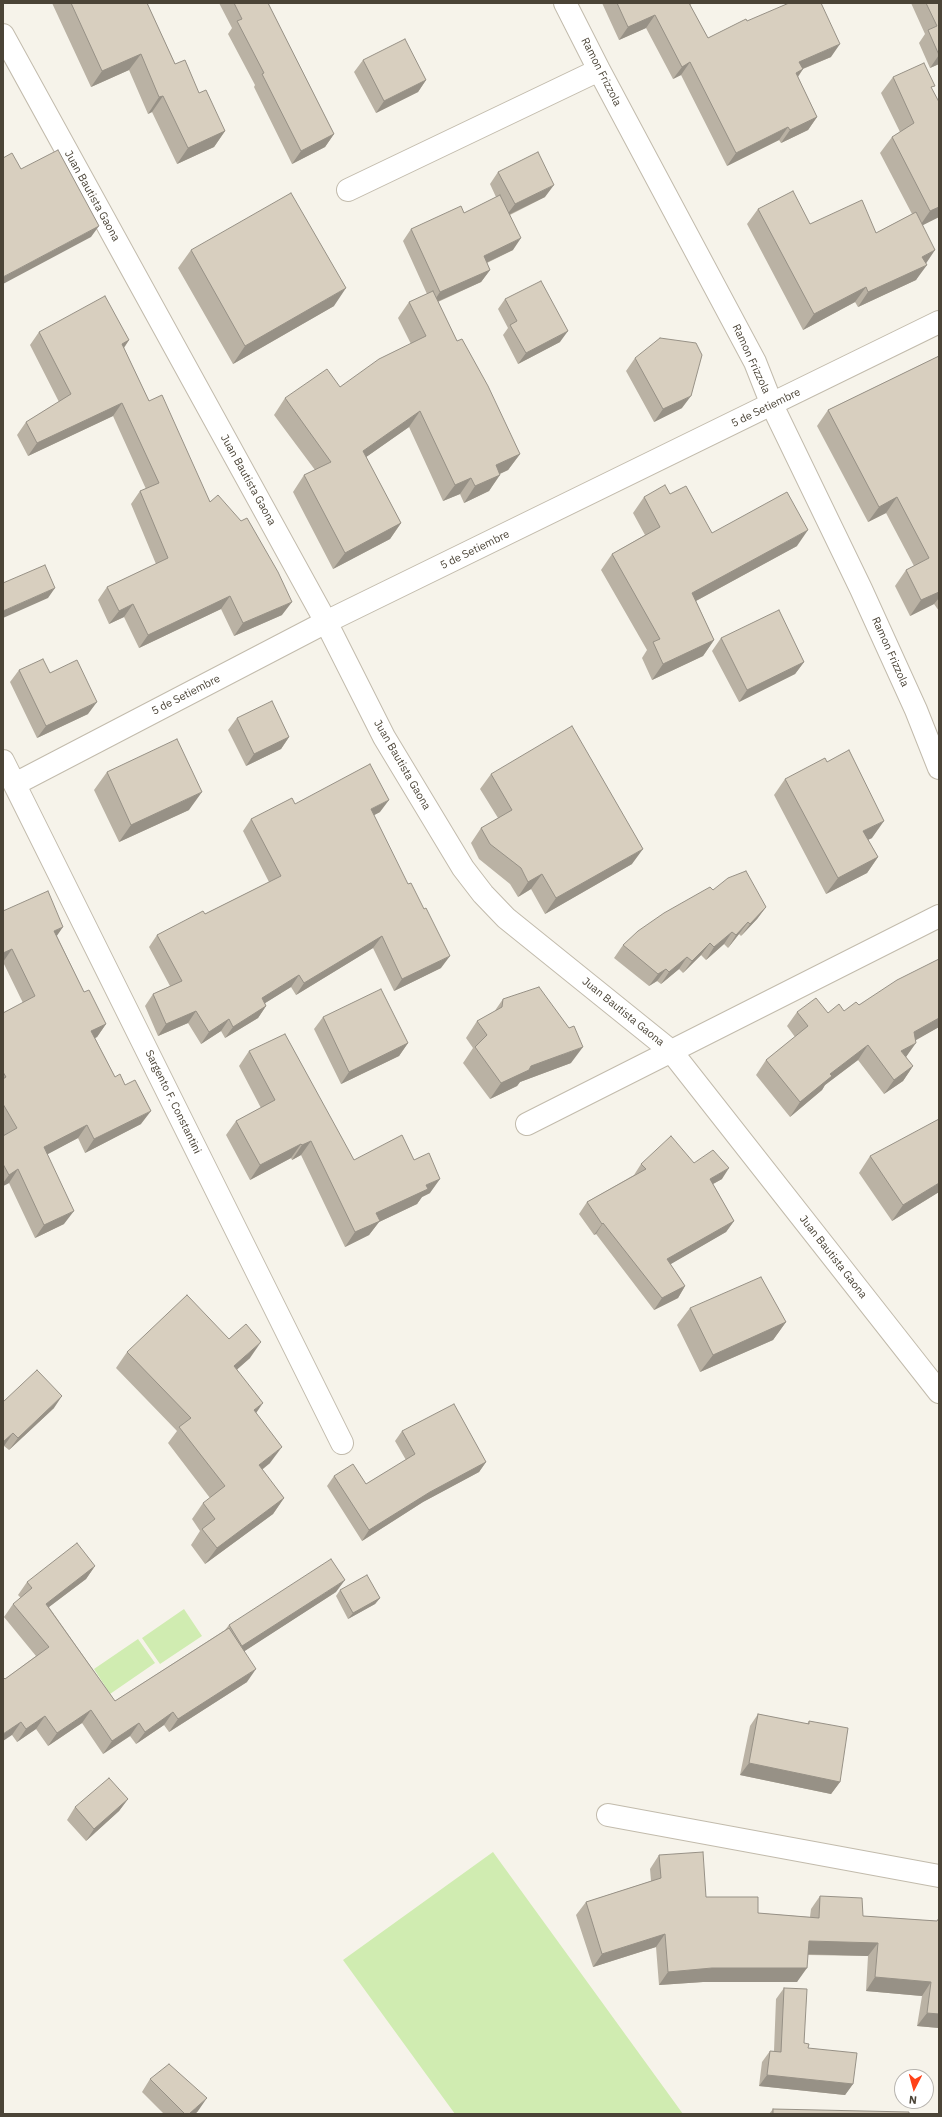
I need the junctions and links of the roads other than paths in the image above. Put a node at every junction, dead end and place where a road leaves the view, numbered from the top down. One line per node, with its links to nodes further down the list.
1 (566, 3): 3 (street, Ramon Frizzola)
2 (3, 34): 7 (street, Juan Bautista Gaona)
3 (599, 70): 4 (street); 6 (street, Ramon Frizzola)
4 (348, 190)
5 (939, 322): 6 (street, 5 de Setiembre)
6 (772, 405): 7 (street, 5 de Setiembre); 9 (street, Ramon Frizzola)
7 (326, 622): 10 (street, 5 de Setiembre); 12 (street, Juan Bautista Gaona)
8 (3, 761): 10 (street, Sargento F. Constantini)
9 (939, 768)
10 (14, 784): 15 (street, Sargento F. Constantini)
11 (939, 916): 12 (street)
12 (672, 1050): 13 (street); 14 (street, Juan Bautista Gaona)
13 (527, 1124)
14 (939, 1392)
15 (342, 1443)
16 (608, 1815): 17 (street)
17 (939, 1876)

